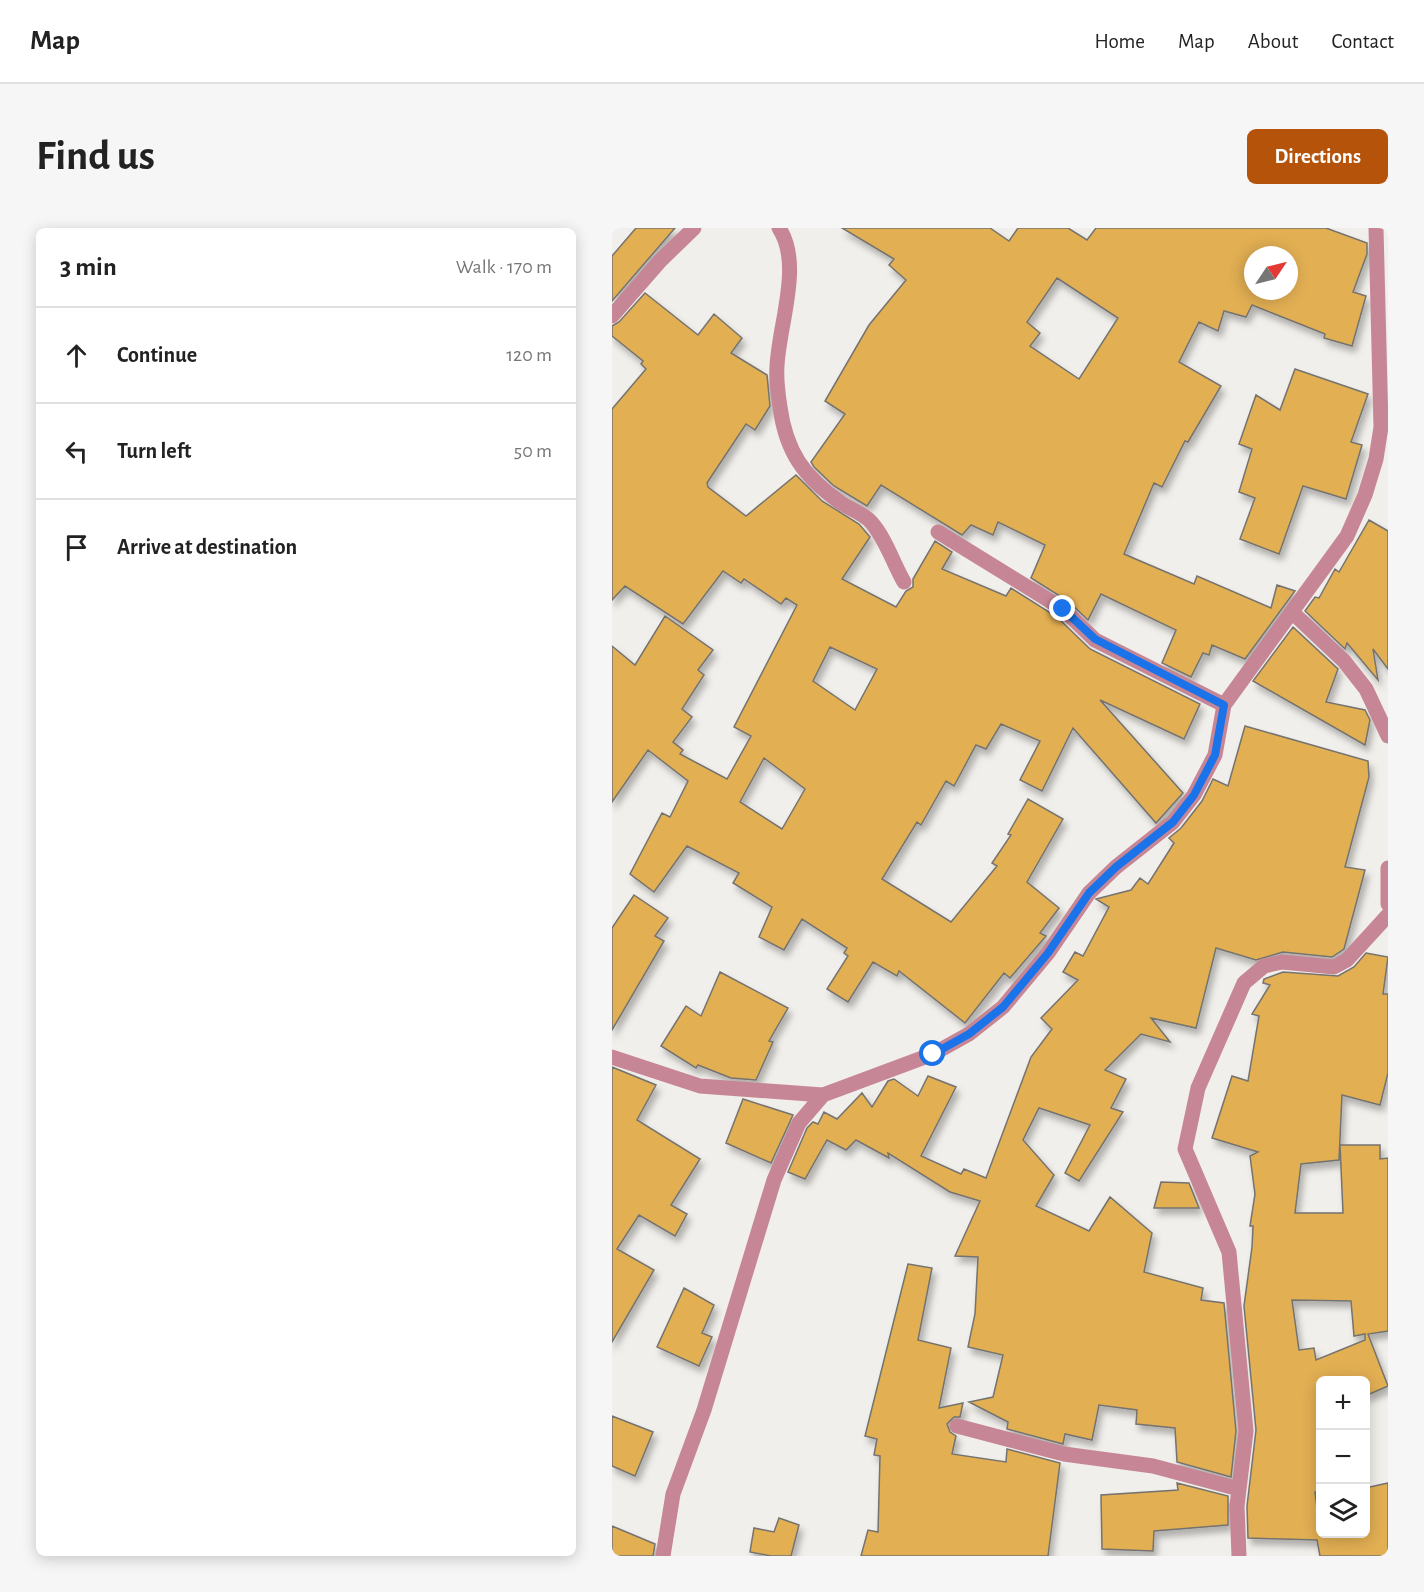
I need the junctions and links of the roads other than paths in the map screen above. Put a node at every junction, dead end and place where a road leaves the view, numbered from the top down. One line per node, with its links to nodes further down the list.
1 (694, 228): 4 (street)
2 (779, 228): 6 (street)
3 (1376, 228): 7 (street)
4 (612, 316)
5 (938, 532): 8 (street)
6 (904, 582)
7 (1293, 613): 8 (street); 9 (street)
8 (1224, 705): 14 (street)
9 (1388, 736)
10 (1388, 868): 11 (street)
11 (1388, 904)
12 (1388, 915): 16 (street)
13 (612, 1057): 14 (street)
14 (823, 1095): 17 (street)
15 (957, 1426): 16 (street)
16 (1239, 1489): 18 (street)
17 (663, 1556)
18 (1239, 1556)

